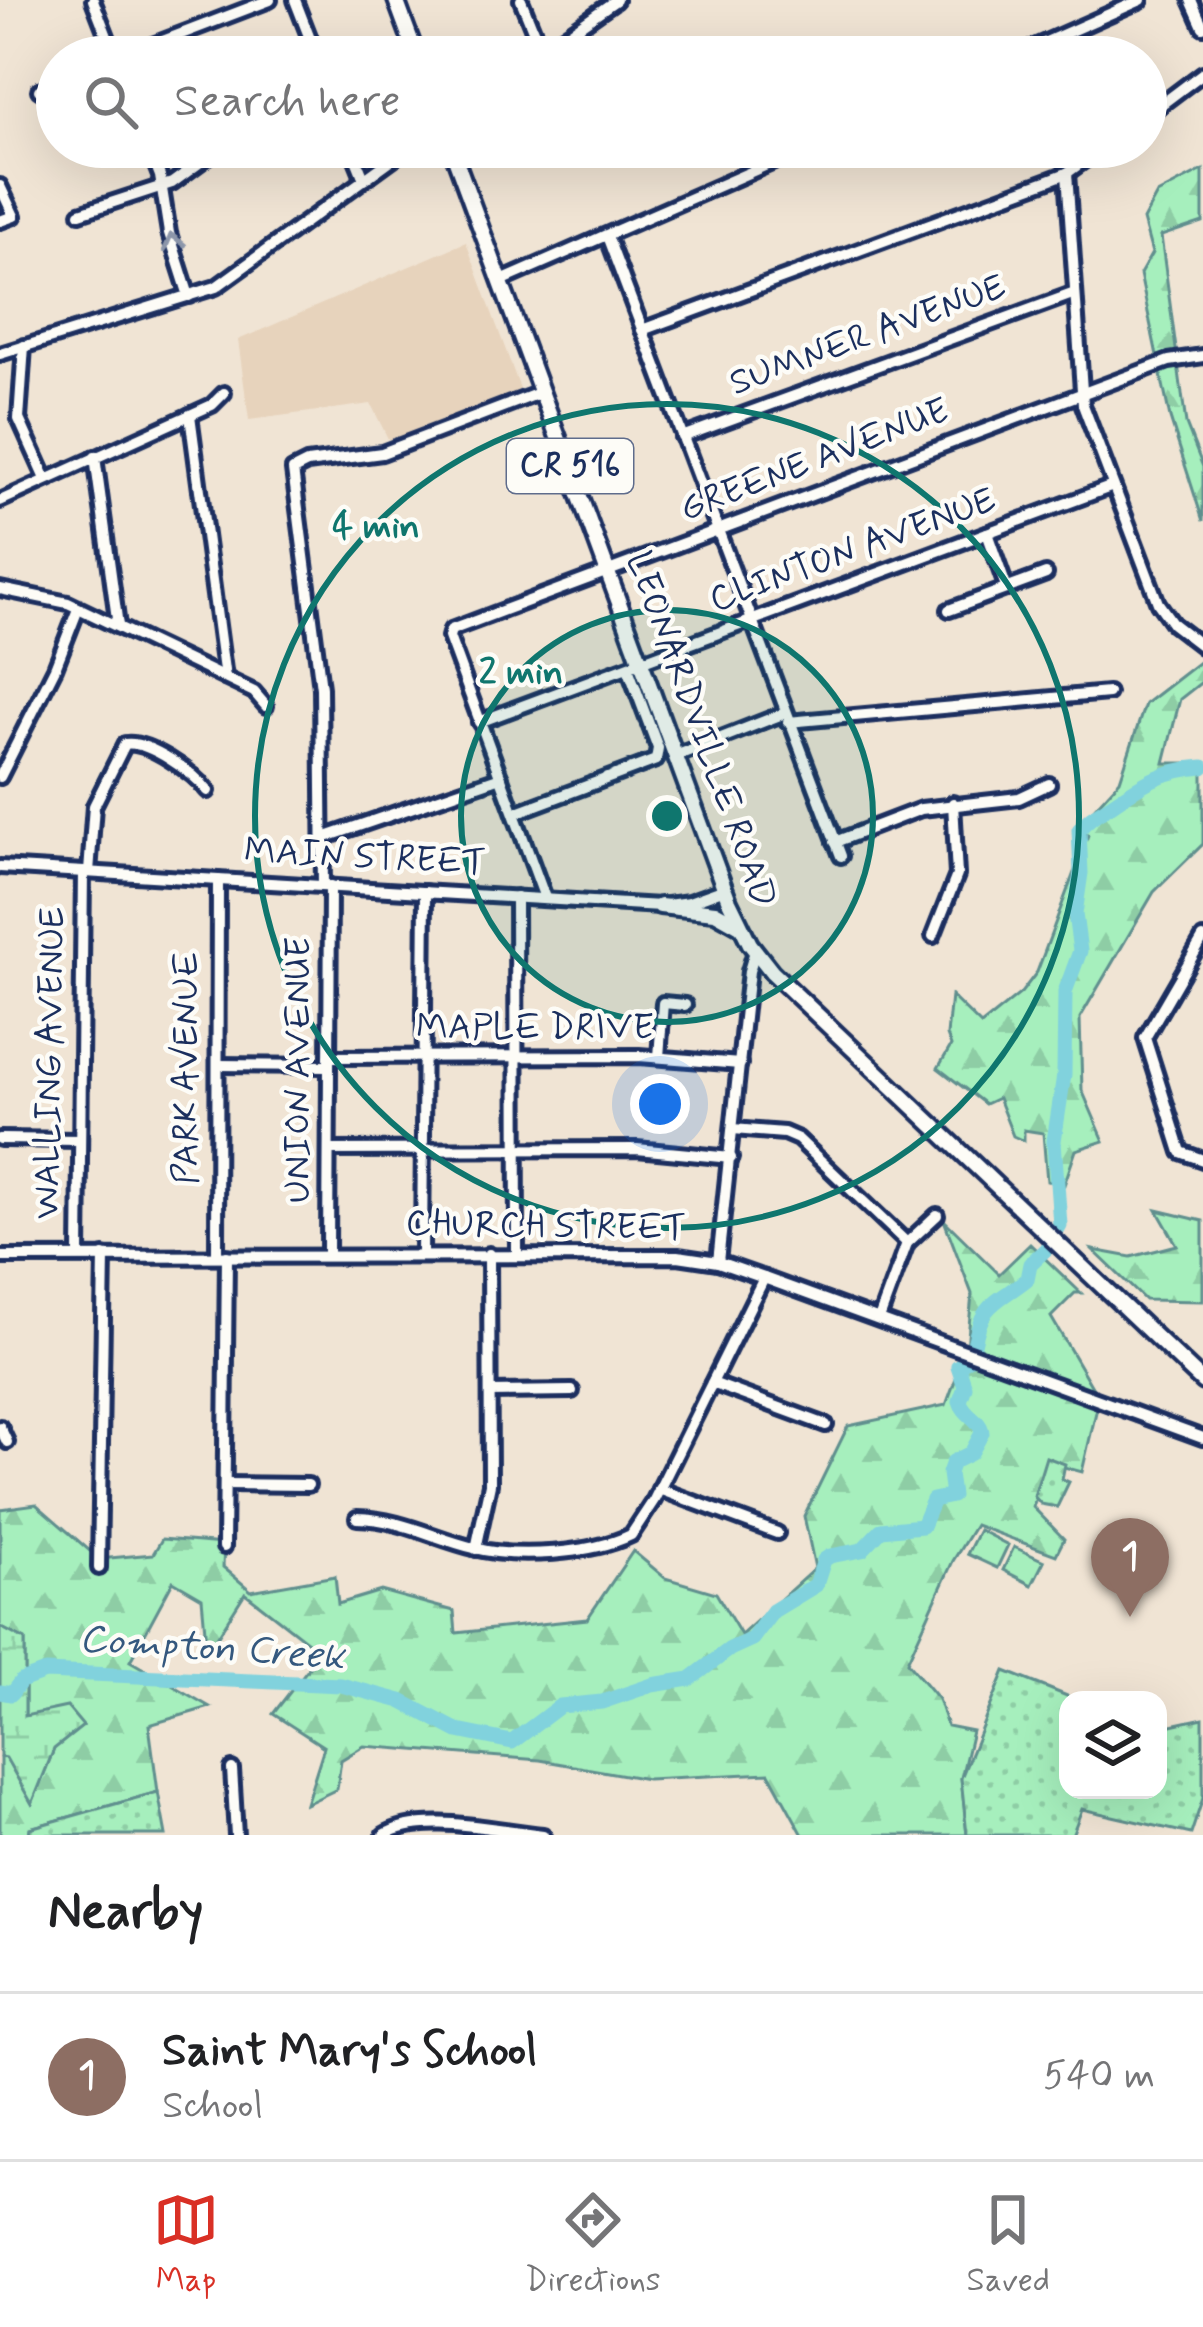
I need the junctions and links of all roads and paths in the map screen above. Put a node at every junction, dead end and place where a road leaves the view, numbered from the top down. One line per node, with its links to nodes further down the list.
1 (93, 0): 11 (street)
2 (270, 0): 12 (street)
3 (295, 0): 13 (street)
4 (396, 0): 14 (main road)
5 (521, 0): 15 (street)
6 (616, 0): 10 (street)
7 (1141, 0): 18 (street)
8 (1191, 0): 9 (street)
9 (1203, 27)
10 (577, 28): 16 (street); 17 (street)
11 (109, 36)
12 (174, 36)
13 (309, 36)
14 (409, 36)
15 (532, 36)
16 (565, 36)
17 (581, 36)
18 (1060, 36)
19 (1203, 73): 20 (street)
20 (1167, 100)
21 (156, 168): 30 (street)
22 (189, 168): 30 (street)
23 (360, 168): 29 (street)
24 (379, 168): 29 (street)
25 (459, 168): 35 (main road, LEONARDVILLE ROAD / CR 516)
26 (761, 168): 34 (street)
27 (1073, 168): 28 (street)
28 (1067, 172): 36 (street); 38 (street)
29 (364, 179): 37 (street)
30 (162, 186): 32 (street); 37 (street, one-way to 30)
31 (0, 187): 33 (street)
32 (80, 213)
33 (0, 220)
34 (607, 236): 35 (street); 38 (street)
35 (501, 281): 42 (main road, LEONARDVILLE ROAD / CR 516)
36 (1075, 292): 44 (street); 46 (street, SUMNER AVENUE)
37 (189, 296): 39 (street)
38 (642, 330): 46 (street)
39 (24, 346): 40 (street); 48 (street)
40 (0, 354)
41 (1203, 356): 44 (street, GREENE AVENUE)
42 (542, 392): 53 (main road, LEONARDVILLE ROAD / CR 516); 75 (street, UNION AVENUE)
43 (224, 393): 45 (street)
44 (1081, 394): 49 (street); 51 (street, GREENE AVENUE)
45 (190, 415): 47 (street); 63 (street)
46 (682, 437): 51 (street)
47 (95, 457): 48 (street); 60 (street)
48 (46, 479): 50 (street)
49 (1113, 486): 52 (street, CLINTON AVENUE); 61 (street)
50 (0, 501)
51 (716, 530): 53 (street, GREENE AVENUE); 59 (street)
52 (987, 533): 56 (street); 59 (street, CLINTON AVENUE)
53 (609, 571): 62 (main road, LEONARDVILLE ROAD / CR 516); 67 (street, GREENE AVENUE)
54 (1046, 574): 56 (street)
55 (0, 589): 57 (street)
56 (1007, 589): 58 (street)
57 (78, 608): 60 (street); 69 (street)
58 (949, 610)
59 (750, 622): 62 (street, CLINTON AVENUE); 66 (street)
60 (118, 626): 63 (street)
61 (1203, 646)
62 (636, 665): 67 (street, CLINTON AVENUE); 68 (main road, LEONARDVILLE ROAD / CR 516); 74 (street)
63 (225, 678): 65 (street)
64 (1108, 693): 66 (street)
65 (266, 706)
66 (787, 717): 68 (street); 76 (street)
67 (479, 722): 70 (street)
68 (678, 755): 82 (main road, LEONARDVILLE ROAD / CR 516)
69 (0, 777)
70 (501, 777): 74 (street); 75 (street)
71 (1048, 784): 73 (street)
72 (208, 791): 79 (street, WALLING AVENUE)
73 (953, 803): 76 (street); 88 (street)
74 (515, 813): 85 (street)
75 (323, 838): 81 (street, UNION AVENUE)
76 (835, 842): 77 (street)
77 (841, 856)
78 (0, 867): 79 (street, MAIN STREET)
79 (86, 872): 80 (street, MAIN STREET); 100 (street, WALLING AVENUE)
80 (218, 880): 81 (street, MAIN STREET); 97 (street, PARK AVENUE)
81 (326, 886): 83 (street, MAIN STREET); 95 (street, UNION AVENUE)
82 (725, 890): 86 (street, MAIN STREET); 87 (main road, LEONARDVILLE ROAD / CR 516)
83 (424, 892): 84 (street, MAIN STREET); 92 (street)
84 (516, 896): 85 (street, MAIN STREET); 93 (street)
85 (545, 898): 86 (street, MAIN STREET)
86 (660, 905): 87 (main road)
87 (740, 926): 90 (main road, LEONARDVILLE ROAD / CR 516)
88 (934, 936)
89 (1203, 938): 105 (street)
90 (754, 951): 96 (street); 119 (main road, LEONARDVILLE ROAD / CR 516)
91 (685, 1005): 94 (street)
92 (422, 1056): 93 (street, MAPLE DRIVE); 95 (street, MAPLE DRIVE); 102 (street)
93 (518, 1056): 94 (street, MAPLE DRIVE); 101 (street)
94 (659, 1057): 96 (street, MAPLE DRIVE)
95 (329, 1062): 97 (street, MAPLE DRIVE); 103 (street, UNION AVENUE)
96 (740, 1064): 98 (street)
97 (218, 1065): 114 (street, PARK AVENUE)
98 (734, 1129): 104 (street); 107 (street)
99 (0, 1139): 100 (street)
100 (80, 1139): 112 (street, WALLING AVENUE)
101 (518, 1148): 102 (street); 104 (street); 111 (street)
102 (424, 1149): 103 (street); 109 (street)
103 (329, 1150): 108 (street, UNION AVENUE)
104 (731, 1158): 116 (street)
105 (1203, 1160)
106 (937, 1215): 107 (street)
107 (907, 1243): 118 (street)
108 (328, 1254): 109 (street, CHURCH STREET); 114 (street, CHURCH STREET)
109 (422, 1254): 110 (street, CHURCH STREET)
110 (489, 1254): 111 (street, CHURCH STREET); 122 (street)
111 (517, 1254): 116 (street, CHURCH STREET)
112 (79, 1256): 113 (street, CHURCH STREET); 115 (street, CHURCH STREET)
113 (104, 1256): 114 (street, CHURCH STREET); 134 (street)
114 (222, 1256): 127 (street, PARK AVENUE)
115 (0, 1257)
116 (718, 1262): 117 (street, CHURCH STREET)
117 (764, 1278): 118 (street, CHURCH STREET); 120 (street)
118 (879, 1319): 125 (street, CHURCH STREET)
119 (1203, 1382)
120 (712, 1383): 123 (street); 129 (street)
121 (572, 1391): 122 (street)
122 (490, 1392): 133 (street)
123 (826, 1425)
124 (0, 1427): 126 (street)
125 (1203, 1438)
126 (7, 1442)
127 (225, 1484): 128 (street); 132 (street, PARK AVENUE)
128 (308, 1485)
129 (659, 1489): 131 (street); 133 (street)
130 (357, 1518): 133 (street)
131 (777, 1532)
132 (224, 1546)
133 (476, 1549)
134 (99, 1568)
135 (232, 1769): 137 (street)
136 (511, 1833): 138 (street); 139 (street)
137 (236, 1835)
138 (384, 1835)
139 (543, 1835)

